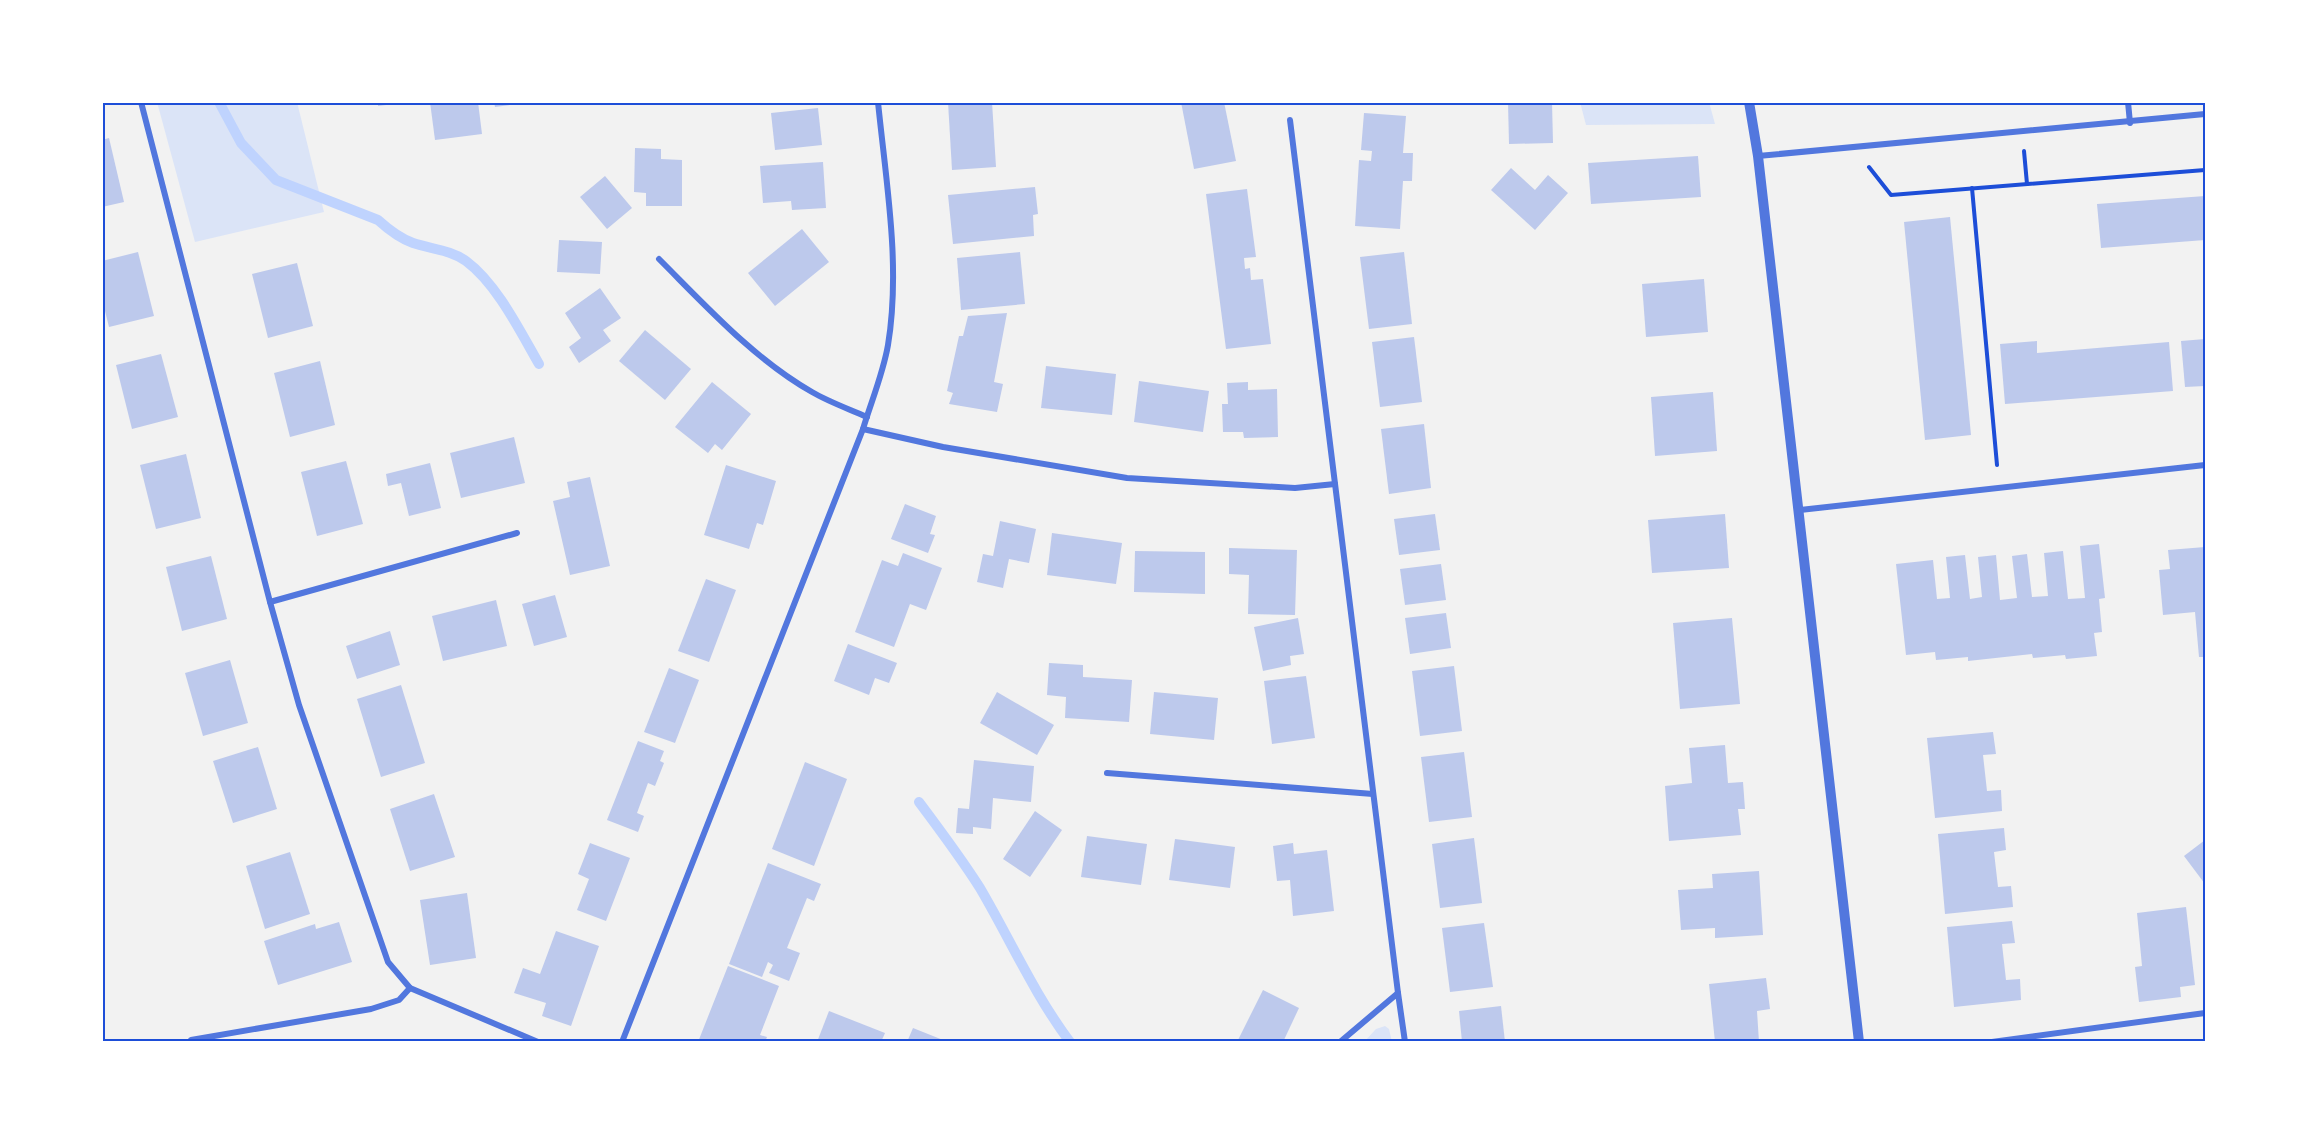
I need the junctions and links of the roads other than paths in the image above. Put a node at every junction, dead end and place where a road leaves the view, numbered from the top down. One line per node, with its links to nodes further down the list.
1 (141, 102): 16 (street)
2 (878, 102): 10 (street)
3 (1749, 102): 8 (street)
4 (2128, 102): 7 (street)
5 (2205, 114): 7 (street)
6 (1290, 120): 13 (street)
7 (2130, 123): 8 (street)
8 (1758, 156): 14 (street)
9 (659, 259): 10 (street)
10 (867, 417): 11 (street)
11 (863, 429): 13 (street); 24 (street)
12 (2205, 465): 14 (street)
13 (1335, 484): 18 (street)
14 (1800, 510): 27 (street)
15 (517, 533): 16 (street)
16 (270, 602): 19 (street)
17 (1107, 773): 18 (street)
18 (1373, 794): 20 (street)
19 (410, 988): 22 (street); 23 (street)
20 (1398, 993): 25 (street); 26 (street)
21 (2205, 1013): 28 (street)
22 (190, 1040)
23 (538, 1042)
24 (621, 1042)
25 (1340, 1042)
26 (1405, 1042)
27 (1859, 1042)
28 (1992, 1042)

